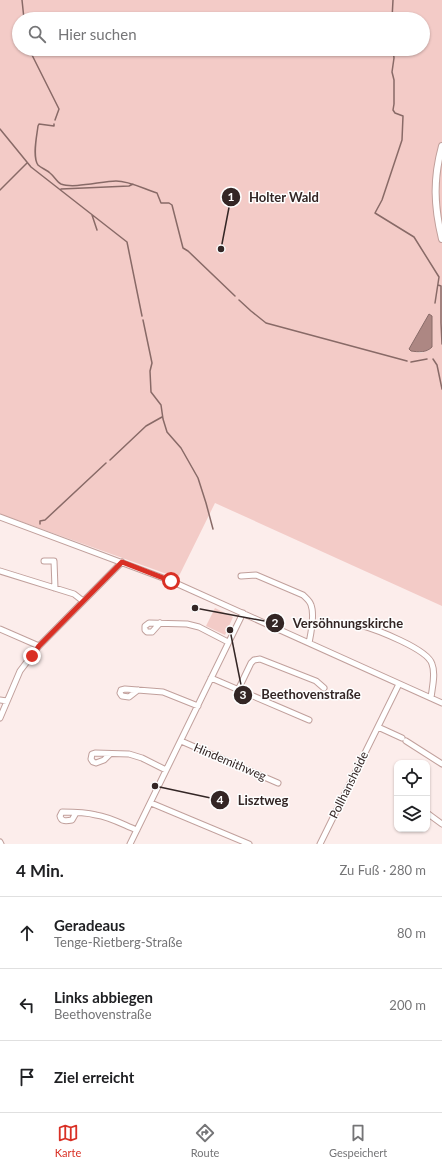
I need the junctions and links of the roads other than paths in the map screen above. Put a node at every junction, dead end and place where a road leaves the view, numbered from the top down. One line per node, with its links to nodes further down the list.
1 (442, 146): 2 (street)
2 (442, 239)
3 (0, 517): 5 (street)
4 (44, 562): 8 (street)
5 (122, 562): 9 (street); 10 (street)
6 (0, 571): 8 (street)
7 (242, 576): 15 (street)
8 (55, 588): 9 (street)
9 (83, 602): 16 (street)
10 (243, 613): 14 (street); 15 (street)
11 (160, 623): 14 (street)
12 (360, 625): 22 (street)
13 (0, 629): 16 (street)
14 (228, 642): 17 (street)
15 (309, 643): 18 (street)
16 (39, 646): 24 (street)
17 (212, 678): 21 (street); 26 (street)
18 (399, 684): 22 (street); 29 (street, Pollhansheide)
19 (324, 688): 21 (street)
20 (138, 690): 26 (street)
21 (238, 690): 28 (street)
22 (431, 698): 25 (street)
23 (0, 700): 24 (street)
24 (7, 701): 27 (street)
25 (442, 703)
26 (198, 706): 30 (street)
27 (0, 718)
28 (309, 720)
29 (378, 727): 32 (street); 42 (street, Pollhansheide)
30 (181, 741): 33 (street); 34 (street, Hindemithweg)
31 (110, 754): 33 (street)
32 (442, 764)
33 (166, 770): 35 (street)
34 (278, 783)
35 (151, 803): 39 (street); 41 (street)
36 (76, 813): 39 (street)
37 (430, 815): 38 (street)
38 (442, 824)
39 (137, 830): 40 (street)
40 (130, 844)
41 (249, 844)
42 (320, 844)

